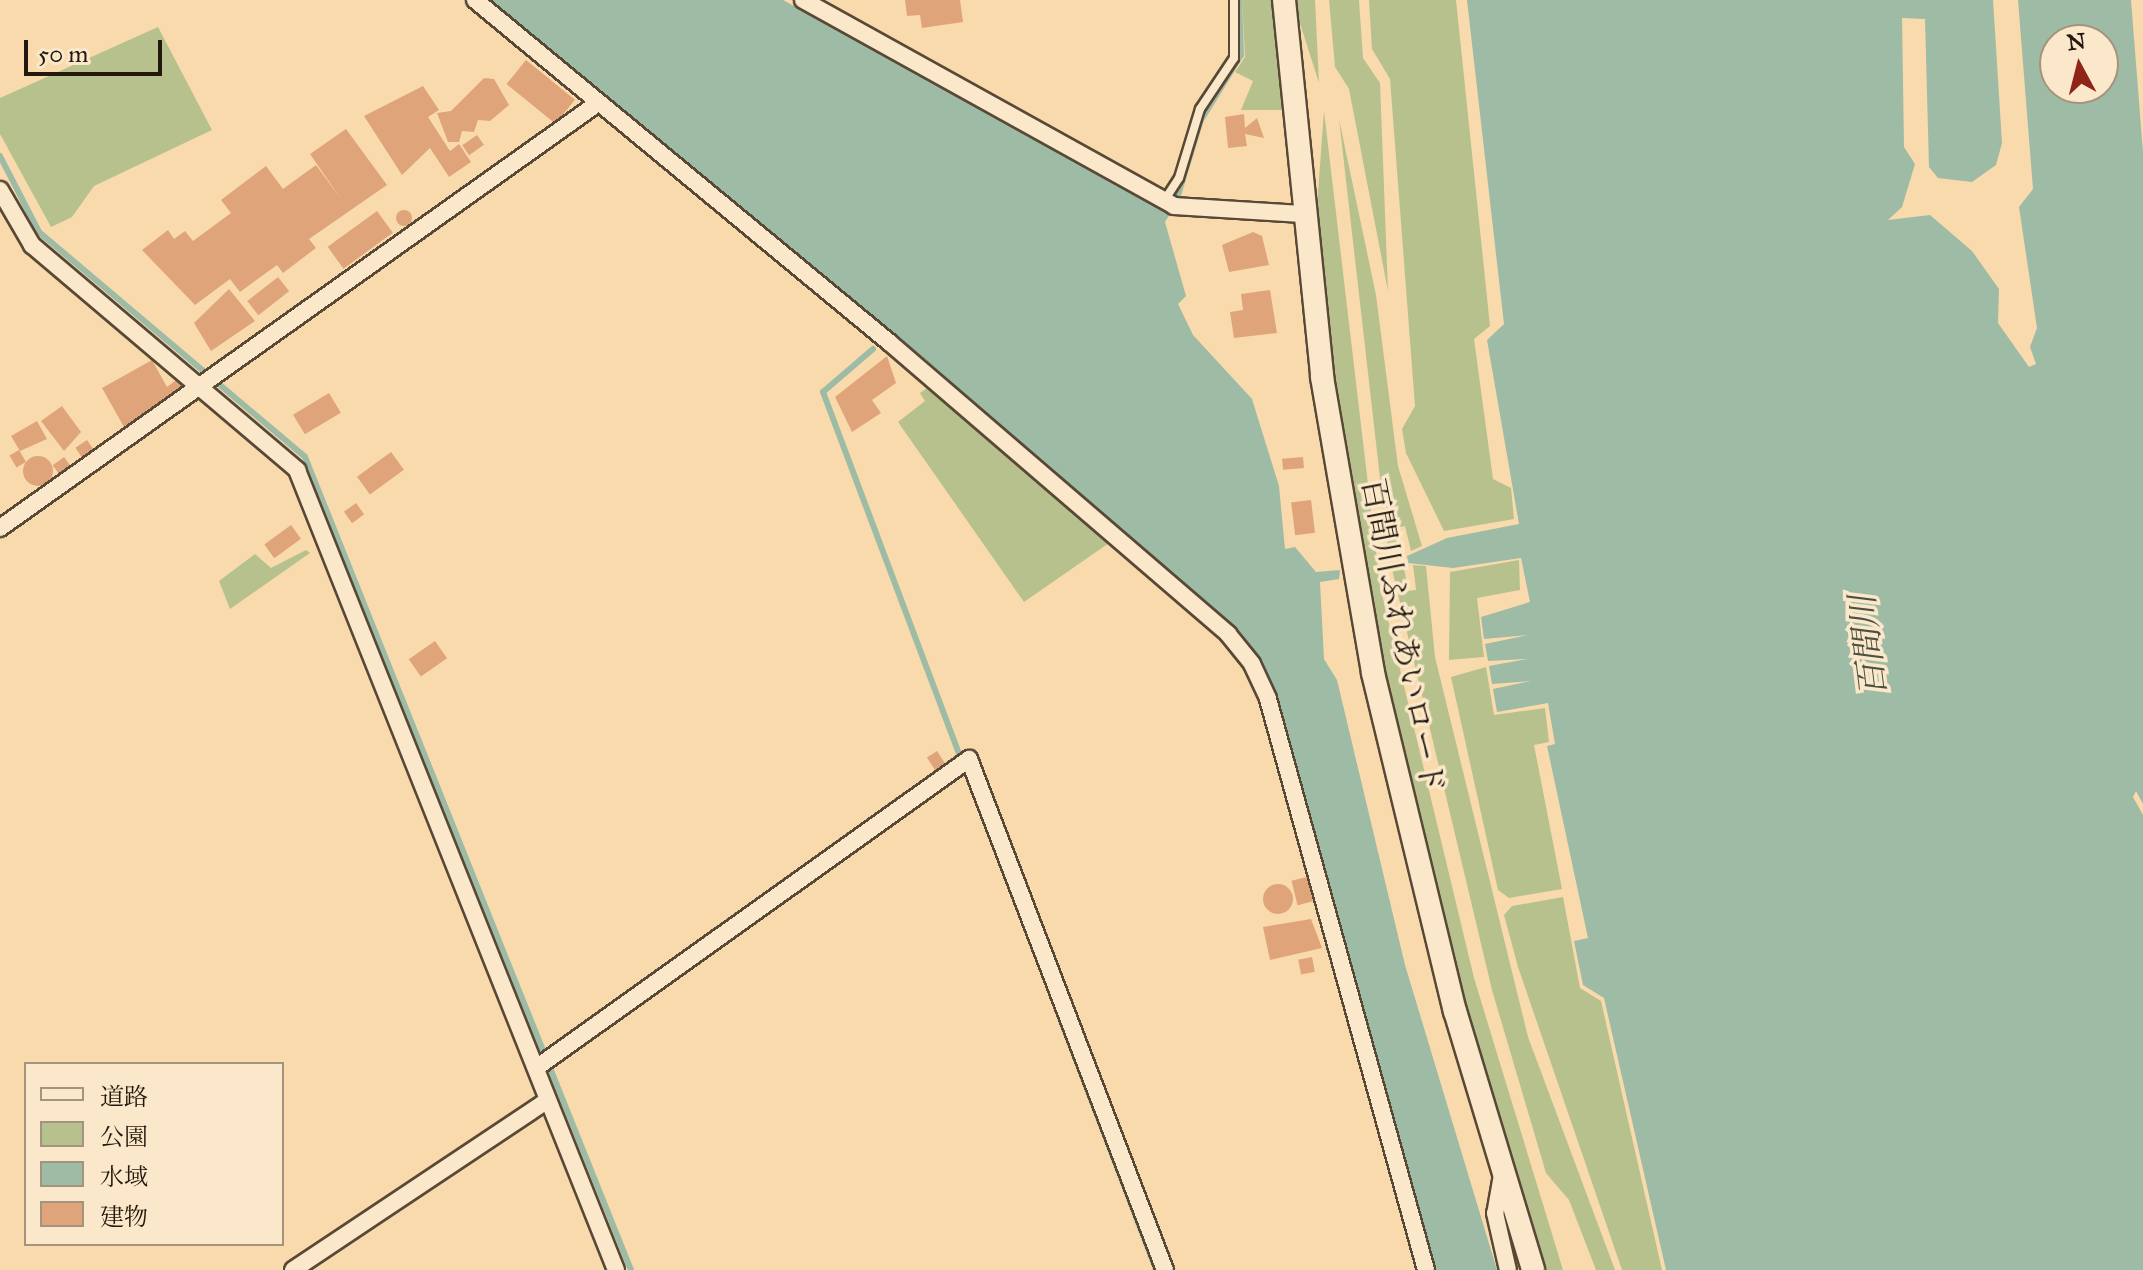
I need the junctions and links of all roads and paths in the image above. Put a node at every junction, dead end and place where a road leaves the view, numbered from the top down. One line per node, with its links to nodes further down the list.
1 (475, 0): 5 (street)
2 (803, 0): 7 (street)
3 (1234, 0): 7 (lane)
4 (1284, 0): 8 (street, 百間川ふれあいロード)
5 (598, 103): 9 (street); 17 (street)
6 (0, 190): 9 (street)
7 (1164, 201): 8 (street)
8 (1302, 214): 13 (street, 百間川ふれあいロード)
9 (210, 381): 10 (street); 11 (street)
10 (0, 528)
11 (544, 1063): 12 (street); 16 (street)
12 (548, 1100): 14 (street); 15 (street)
13 (1502, 1175): 18 (street); 19 (street, 百間川ふれあいロード)
14 (293, 1270)
15 (616, 1270)
16 (1165, 1270)
17 (1426, 1270)
18 (1508, 1270)
19 (1533, 1270)

